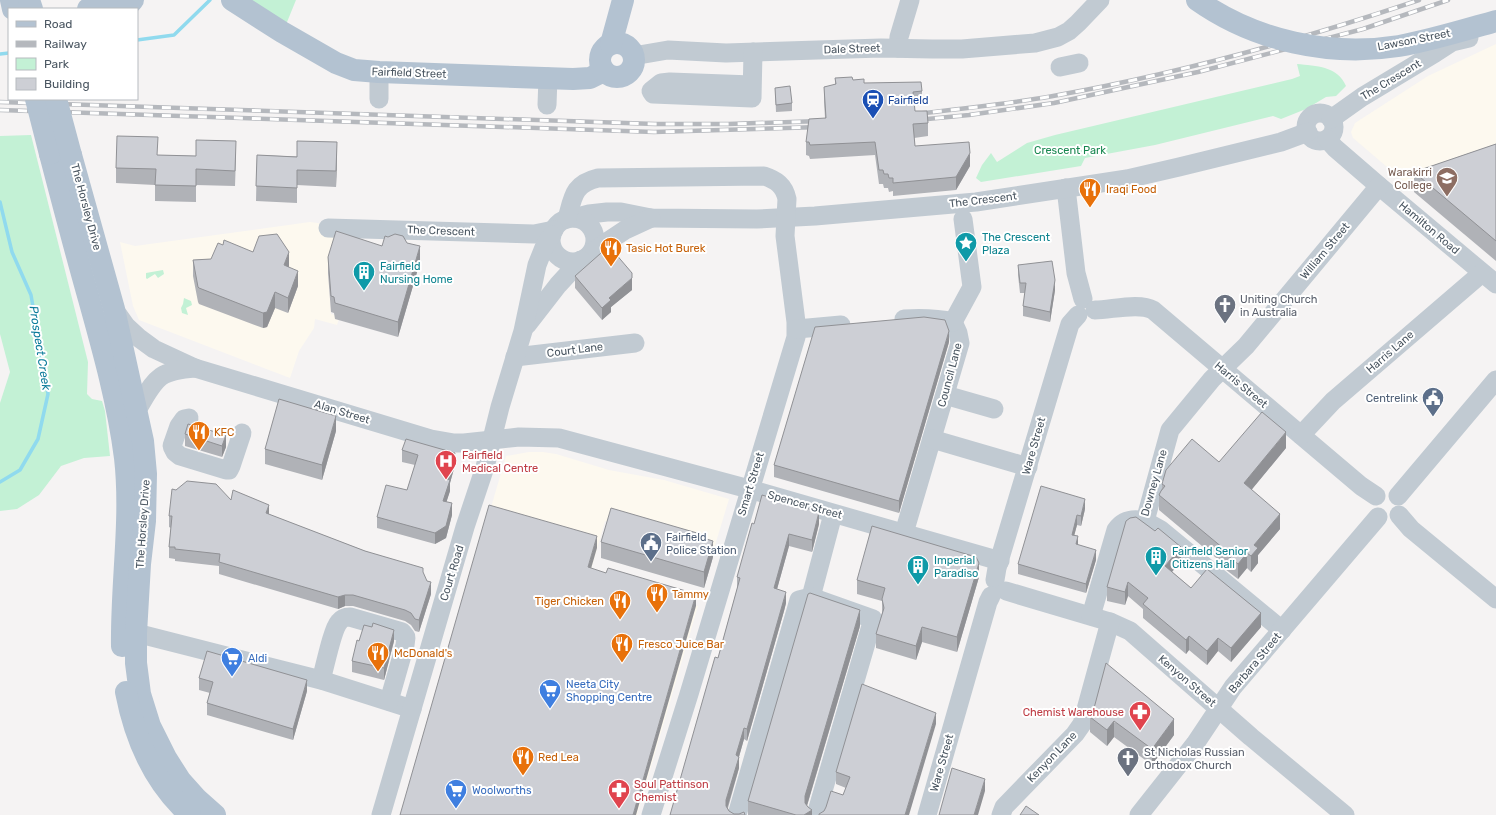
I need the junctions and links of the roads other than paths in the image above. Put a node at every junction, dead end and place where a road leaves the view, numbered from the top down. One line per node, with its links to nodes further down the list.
1 (108, 0): 11 (main road)
2 (117, 0): 12 (main road)
3 (133, 0): 13 (main road)
4 (232, 0): 23 (main road, Fairfield Street)
5 (622, 0): 16 (main road)
6 (910, 0): 17 (street)
7 (1100, 0): 17 (street, Dale Street)
8 (1197, 0): 14 (main road, Lawson Street, bridge)
9 (1222, 0): 10 (main road, Lawson Street)
10 (1496, 7)
11 (91, 8)
12 (105, 8)
13 (126, 8)
14 (1496, 21)
15 (1496, 32): 30 (street, The Crescent)
16 (611, 44): 19 (main road); 22 (main road)
17 (898, 48): 18 (street, Dale Street)
18 (753, 52): 19 (street, Dale Street); 25 (street)
19 (633, 56): 22 (main road)
20 (1079, 63): 21 (street)
21 (1060, 67)
22 (604, 71): 24 (main road, Fairfield Street)
23 (379, 72): 24 (main road, Fairfield Street); 26 (street)
24 (548, 77): 29 (street)
25 (752, 84)
26 (379, 99)
27 (36, 100): 33 (main road, bridge)
28 (56, 100): 33 (main road, The Horsley Drive, bridge)
29 (547, 105)
30 (1331, 119): 31 (street); 32 (street)
31 (1308, 132): 32 (street); 35 (street, The Crescent)
32 (1328, 139): 34 (street, Hamilton Road)
33 (61, 154): 44 (main road, The Horsley Drive); 84 (main road, The Horsley Drive)
34 (1379, 186): 42 (street, Hamilton Road); 53 (street, William Street)
35 (1066, 188): 37 (street, The Crescent); 43 (street)
36 (651, 218): 37 (street, The Crescent); 39 (street); 41 (street, Court Road)
37 (786, 218): 39 (street, Smart Street); 48 (street, Smart Street)
38 (963, 219): 46 (street)
39 (562, 226): 40 (street, The Crescent); 41 (street); 41 (street); 49 (street, Court Road)
40 (328, 228)
41 (587, 256): 49 (street, Court Road)
42 (1489, 279): 60 (street, Harris Lane)
43 (1085, 308): 53 (street, Harris Street); 63 (street, Ware Street)
44 (114, 309): 52 (street, Alan Street); 57 (main road, The Horsley Drive)
45 (886, 321): 46 (street)
46 (953, 322): 55 (street, Council Lane)
47 (856, 324): 48 (street)
48 (797, 329): 64 (street, Smart Street)
49 (523, 331): 51 (street, Court Road)
50 (635, 343): 51 (street, Court Lane)
51 (514, 357): 62 (street, Court Road)
52 (195, 368): 57 (street, Alan Street); 62 (street, Alan Street)
53 (1223, 370): 60 (street, Harris Street); 70 (street, Downey Lane)
54 (1496, 380): 66 (street)
55 (945, 395): 56 (street); 61 (street, Council Lane)
56 (994, 409)
57 (137, 410): 79 (main road, The Horsley Drive)
58 (189, 418): 59 (street)
59 (242, 433)
60 (1300, 435): 65 (street, Harris Street)
61 (932, 439): 63 (street); 71 (street, Council Lane)
62 (492, 440): 64 (street, Spencer Street); 82 (street, Court Road)
63 (1028, 467): 72 (street, Ware Street)
64 (750, 489): 67 (street, Spencer Street); 87 (street, Smart Street)
65 (1376, 496): 66 (street); 69 (street)
66 (1398, 496): 68 (street)
67 (833, 514): 71 (street, Spencer Street); 74 (street)
68 (1399, 515): 69 (street); 75 (street)
69 (1378, 517): 78 (street, Barbara Street)
70 (1145, 521): 76 (street, Downey Lane); 78 (street)
71 (904, 533): 72 (street, Spencer Street)
72 (1000, 561): 73 (street, Ware Street)
73 (997, 589): 76 (street, Kenyon Street); 90 (street, Ware Street)
74 (810, 598): 88 (street); 89 (street)
75 (1496, 599)
76 (1091, 616): 77 (street, Kenyon Street)
77 (1110, 622): 83 (street, Kenyon Street); 91 (street, Kenyon Lane)
78 (1282, 630): 83 (street, Barbara Street)
79 (136, 633): 80 (street); 85 (main road, The Horsley Drive)
80 (321, 680): 81 (street); 81 (street)
81 (389, 701): 82 (street)
82 (412, 708): 86 (street, Court Road)
83 (1219, 709): 92 (street, Barbara Street); 93 (street, Kenyon Street)
84 (190, 815)
85 (215, 815)
86 (381, 815)
87 (651, 815)
88 (737, 815)
89 (816, 815)
90 (927, 815)
91 (1001, 815)
92 (1139, 815)
93 (1345, 815)

